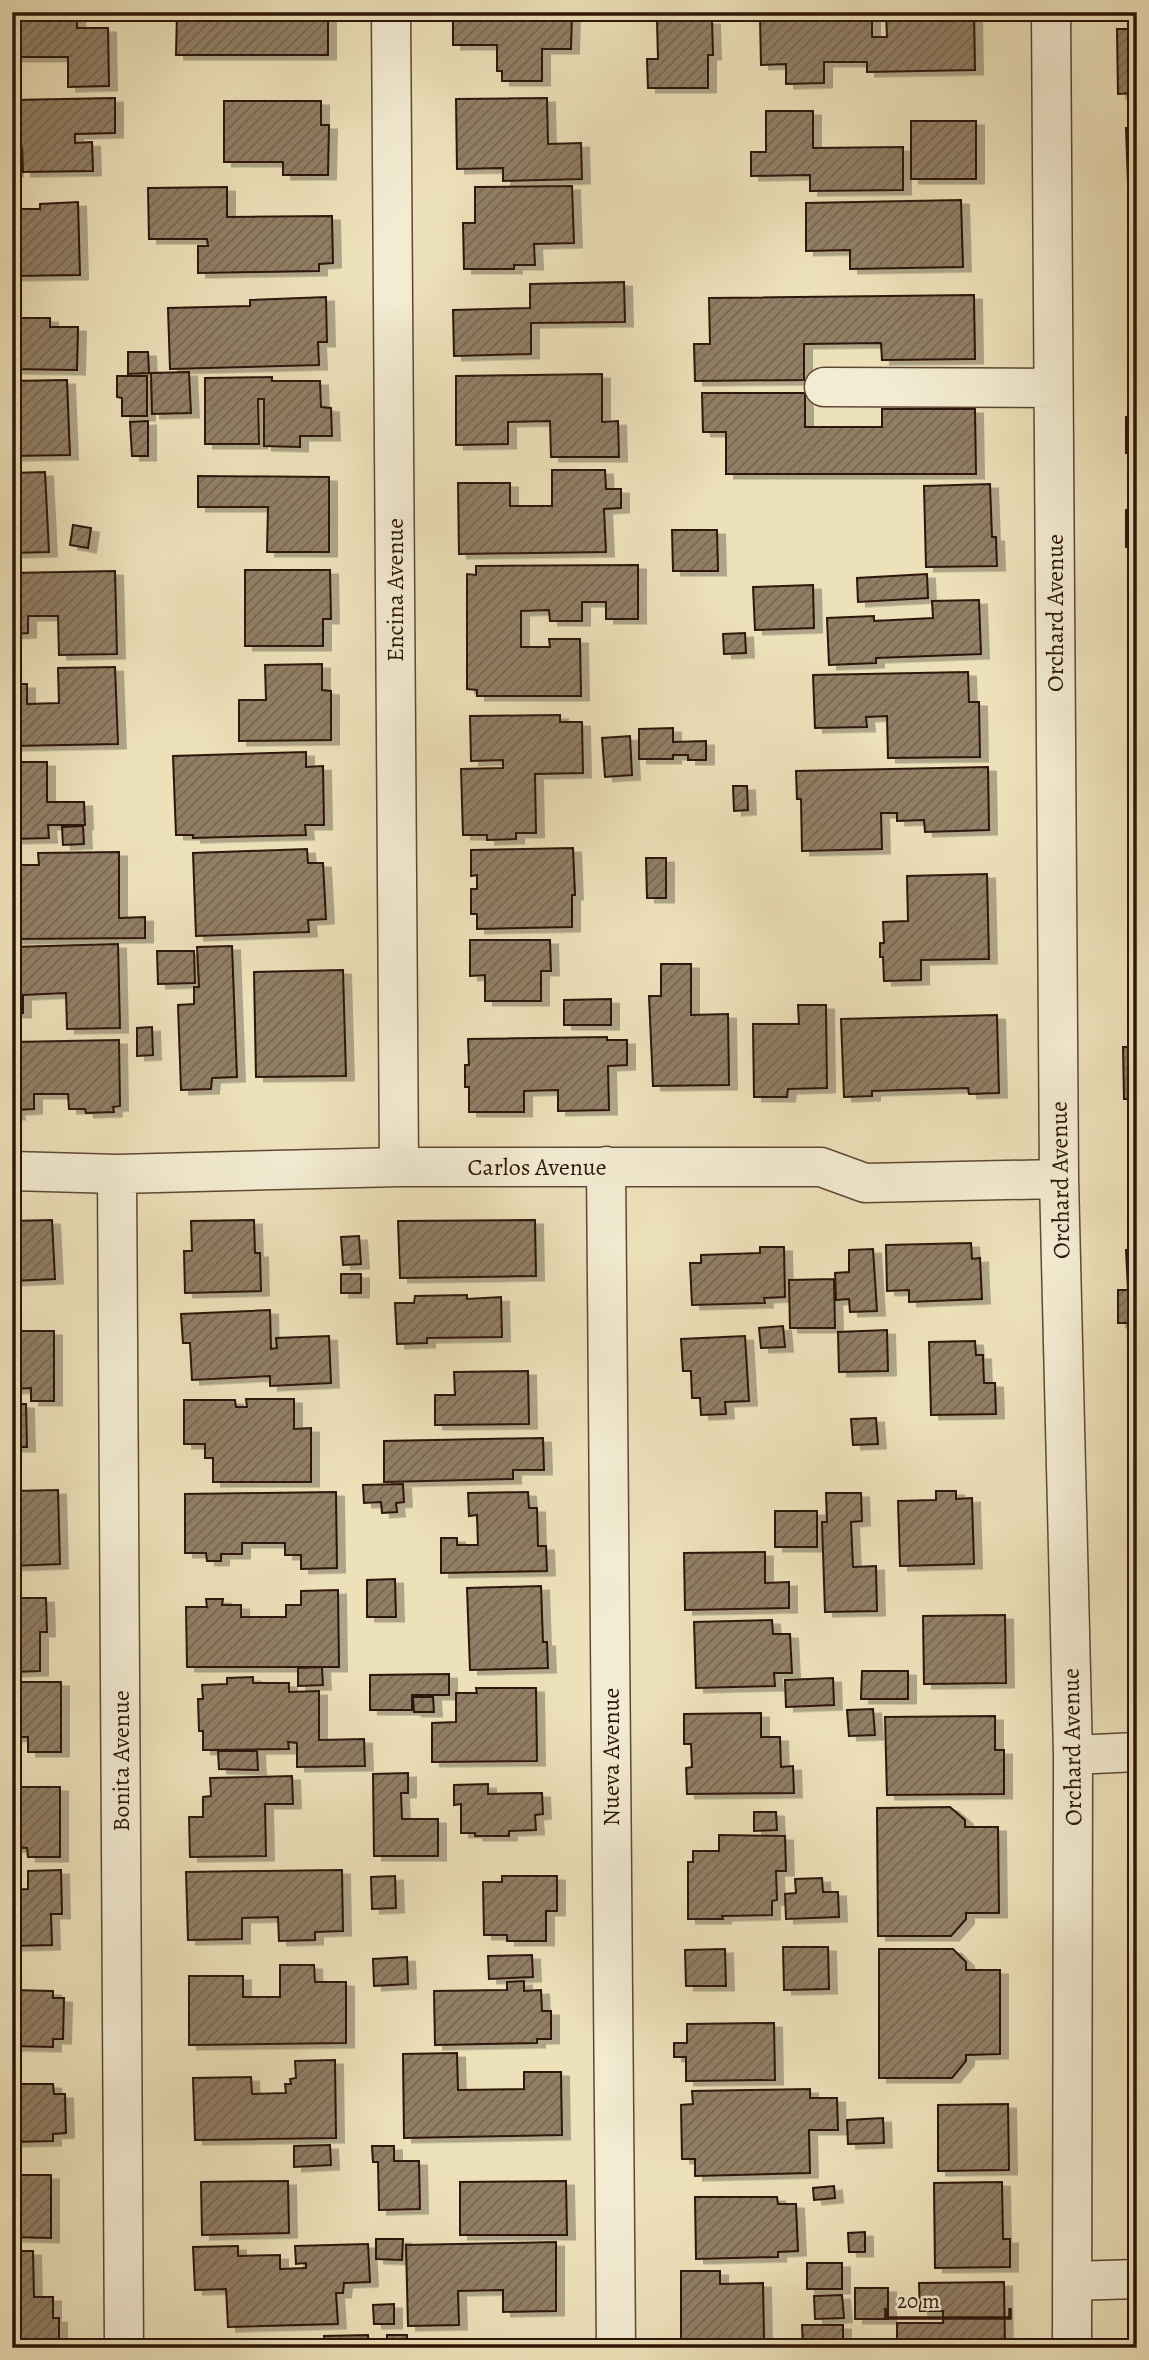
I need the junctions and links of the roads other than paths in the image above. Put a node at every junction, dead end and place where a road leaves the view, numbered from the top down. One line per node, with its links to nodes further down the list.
1 (391, 12): 6 (street, Encina Avenue)
2 (1051, 12): 4 (street, Orchard Avenue)
3 (824, 387): 4 (street)
4 (1053, 388): 9 (street, Orchard Avenue)
5 (606, 1166): 6 (street, Carlos Avenue); 9 (street, Carlos Avenue); 15 (street, Nueva Avenue)
6 (399, 1167): 8 (street, Carlos Avenue)
7 (12, 1171): 8 (street, Carlos Avenue)
8 (117, 1174): 14 (street, Bonita Avenue)
9 (1059, 1179): 11 (street, Orchard Avenue)
10 (1137, 1752): 11 (street)
11 (1073, 1755): 13 (street, Orchard Avenue)
12 (1137, 2279): 13 (street)
13 (1072, 2281): 16 (street, Orchard Avenue)
14 (124, 2348)
15 (616, 2348)
16 (1072, 2348)

